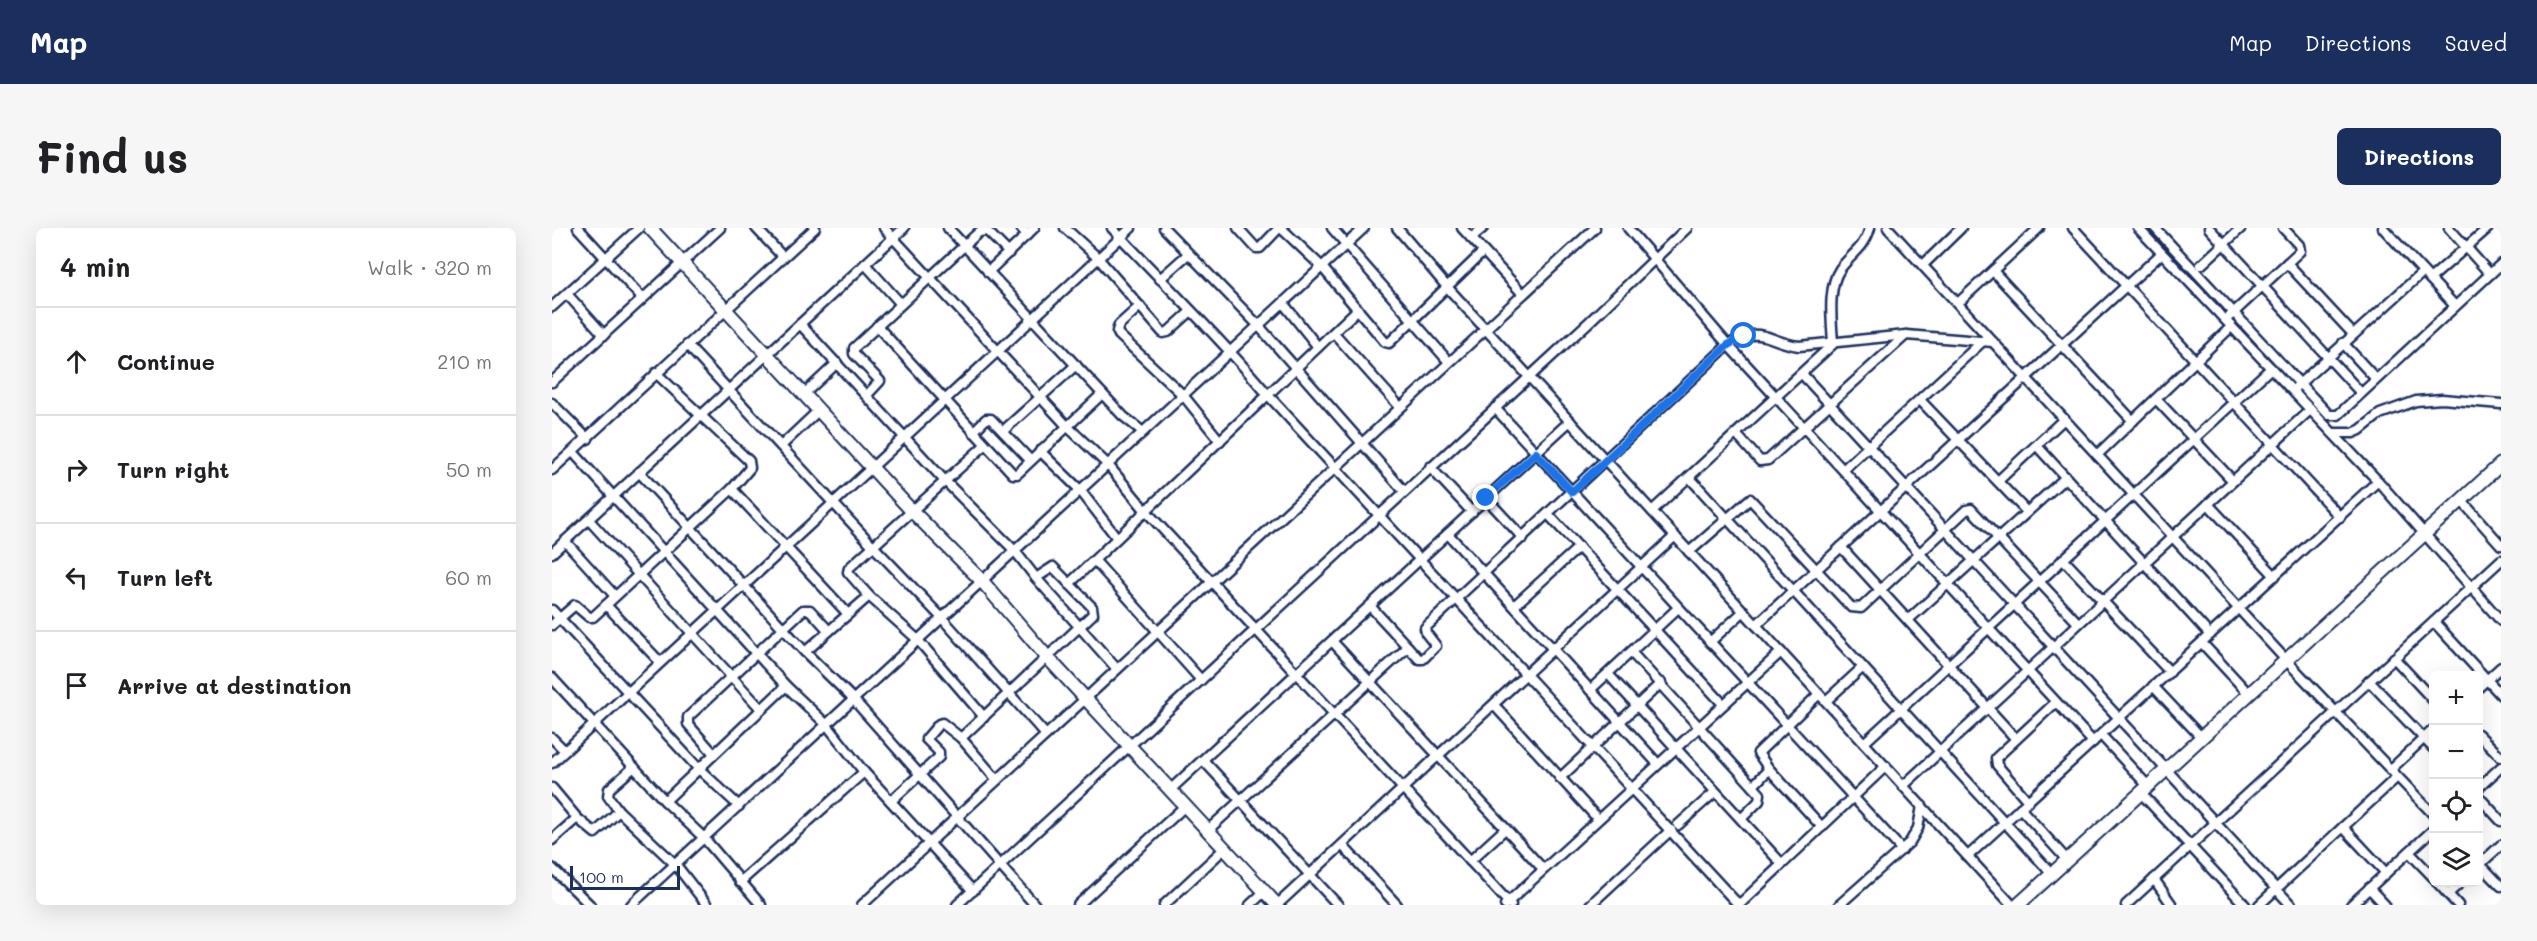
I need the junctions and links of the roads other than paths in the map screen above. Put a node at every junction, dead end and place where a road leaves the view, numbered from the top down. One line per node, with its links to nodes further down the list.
1 (578, 228): 52 (street)
2 (639, 228): 52 (street)
3 (650, 228): 53 (street)
4 (756, 228): 49 (street)
5 (815, 228): 49 (street)
6 (884, 228): 38 (street)
7 (904, 228): 38 (street)
8 (948, 228): 43 (street)
9 (1065, 228): 51 (street)
10 (1112, 228): 39 (street)
11 (1131, 228): 39 (street)
12 (1164, 228): 47 (street)
13 (1238, 228): 14 (street)
14 (1280, 228): 59 (street)
15 (1332, 228): 41 (street)
16 (1365, 228): 41 (street)
17 (1397, 228): 69 (street)
18 (1462, 228): 40 (street)
19 (1483, 228): 40 (street)
20 (1628, 228): 50 (street)
21 (1687, 228): 50 (street)
22 (1870, 228): 96 (street)
23 (1888, 228): 57 (street)
24 (1961, 228): 57 (street)
25 (2039, 228): 60 (street)
26 (2073, 228): 67 (street)
27 (2138, 228): 48 (street)
28 (2155, 228): 82 (street)
29 (2209, 228): 42 (street)
30 (2241, 228): 42 (street)
31 (2283, 228): 54 (street)
32 (2383, 228): 62 (street)
33 (2449, 228): 44 (street)
34 (2488, 228): 44 (street)
35 (716, 229): 53 (street)
36 (1028, 230): 46 (street)
37 (1589, 230): 71 (street)
38 (893, 238): 55 (street); 64 (street)
39 (1121, 238): 51 (street); 65 (street)
40 (1471, 238): 45 (street)
41 (1348, 244): 59 (street); 84 (street)
42 (2223, 244): 58 (street); 68 (street)
43 (964, 245): 46 (street); 61 (street); 64 (street)
44 (2466, 248): 63 (street); 66 (street)
45 (1483, 252): 69 (street); 71 (street)
46 (1009, 253): 61 (street)
47 (1188, 254): 65 (street); 87 (street)
48 (2162, 254): 67 (street); 85 (street)
49 (783, 257): 80 (street)
50 (1656, 257): 98 (street); 113 (street)
51 (1098, 258): 76 (street); 83 (street)
52 (605, 259): 70 (street); 72 (street)
53 (683, 263): 72 (street); 80 (street)
54 (2287, 263): 68 (street); 91 (street)
55 (865, 264): 75 (street); 86 (street)
56 (2501, 264): 63 (street)
57 (1923, 265): 74 (street)
58 (2201, 265)
59 (1322, 267): 73 (street); 79 (street)
60 (1993, 271): 74 (street); 99 (street)
61 (988, 272): 83 (street)
62 (2423, 272): 66 (street); 91 (street)
63 (2490, 274): 77 (street)
64 (929, 277): 75 (street); 101 (street)
65 (1160, 279): 81 (street)
66 (2430, 279): 77 (street)
67 (2127, 286): 99 (street); 105 (street)
68 (2262, 286): 82 (street); 104 (street)
69 (1448, 288): 84 (street); 89 (street)
70 (567, 294): 78 (street); 92 (street)
71 (1523, 294): 89 (street)
72 (642, 298): 92 (street)
73 (1283, 303): 87 (street); 100 (street)
74 (1958, 303): 94 (street)
75 (901, 304): 88 (street)
76 (1140, 306): 81 (street); 123 (street)
77 (2455, 306): 115 (street)
78 (552, 307)
79 (1358, 309): 84 (street); 90 (street)
80 (726, 310): 97 (street); 103 (street)
81 (1190, 312): 102 (street)
82 (2234, 313): 85 (street); 117 (street)
83 (1033, 319): 101 (street); 108 (street)
84 (1413, 322): 106 (street)
85 (2228, 323): 105 (street); 109 (street)
86 (800, 324): 103 (street); 107 (street)
87 (1258, 325): 102 (street); 110 (street)
88 (877, 326): 125 (street); 129 (street)
89 (1486, 329): 106 (street); 113 (street)
90 (1334, 333): 100 (street); 135 (street)
91 (2353, 334): 95 (street)
92 (604, 335): 116 (street)
93 (1906, 335): 94 (street); 96 (street); 133 (street)
94 (1989, 341): 114 (street); 130 (street)
95 (2343, 343): 104 (street); 115 (street)
96 (1833, 344): 98 (street); 112 (street)
97 (687, 345): 111 (street); 118 (street)
98 (1728, 345): 127 (street); 166 (street)
99 (2062, 345): 114 (street); 142 (street)
100 (1318, 347): 110 (street)
101 (998, 351): 126 (street); 129 (street)
102 (1231, 351): 123 (street); 124 (street)
103 (767, 354): 118 (street); 121 (street)
104 (2327, 357): 117 (street); 120 (street)
105 (2196, 361): 128 (street); 131 (street)
106 (1449, 362): 135 (street)
107 (837, 363): 121 (street); 125 (street)
108 (1076, 365): 122 (street); 126 (street)
109 (2271, 368): 119 (street); 131 (street)
110 (1296, 369): 124 (street); 155 (street)
111 (656, 373): 139 (street); 152 (street)
112 (1802, 374): 127 (street); 133 (street)
113 (1529, 376): 136 (street); 141 (street)
114 (2026, 378): 140 (street); 153 (street)
115 (2376, 379): 120 (street)
116 (552, 382)
117 (2300, 384): 119 (street); 120 (street)
118 (729, 390): 139 (street); 159 (street)
119 (2292, 390): 138 (street)
120 (2361, 393)
121 (804, 394): 137 (street)
122 (1102, 394): 143 (street); 147 (street)
123 (1183, 395): 147 (street); 154 (street)
124 (1268, 395): 154 (street); 169 (street)
125 (867, 396): 150 (street)
126 (1040, 397): 143 (street); 145 (street)
127 (1776, 398): 144 (street); 149 (street)
128 (2156, 399): 142 (street); 151 (street)
129 (945, 400): 146 (street); 150 (street)
130 (1920, 400): 153 (street); 160 (street)
131 (2234, 403): 151 (street); 156 (street)
132 (552, 404): 152 (street)
133 (1829, 404): 144 (street); 160 (street)
134 (2501, 404): 148 (street)
135 (1400, 407): 155 (street)
136 (1495, 408): 163 (street); 170 (street)
137 (819, 410): 159 (street); 171 (street)
138 (2310, 410): 148 (street); 156 (street)
139 (700, 415): 174 (street); 182 (street)
140 (2064, 419): 158 (street); 164 (street)
141 (1570, 421): 163 (street); 166 (street)
142 (2133, 421): 164 (street)
143 (1067, 426): 161 (street); 168 (street)
144 (1805, 427): 149 (street); 172 (street)
145 (1003, 431): 146 (street); 165 (street)
146 (973, 432): 157 (street)
147 (1143, 432): 168 (street)
148 (2333, 433): 180 (street)
149 (1736, 434): 175 (street)
150 (905, 436): 171 (street); 177 (street)
151 (2194, 438): 178 (street); 186 (street)
152 (588, 439): 162 (street)
153 (1958, 440): 179 (street); 181 (street)
154 (1220, 441): 194 (street)
155 (1361, 444): 169 (street); 184 (street)
156 (2273, 444): 178 (street); 200 (street)
157 (985, 445): 165 (street); 177 (street)
158 (2037, 446): 176 (street); 179 (street)
159 (781, 447): 190 (street)
160 (1868, 447): 172 (street); 181 (street)
161 (1040, 451): 165 (street); 183 (street)
162 (573, 452): 173 (street); 187 (street)
163 (1536, 453): 185 (street); 188 (street)
164 (2097, 455): 186 (street)
165 (1030, 460)
166 (1606, 461): 185 (street); 195 (street)
167 (2501, 464): 189 (street)
168 (1108, 465): 183 (street); 194 (street)
169 (1336, 467): 198 (street); 238 (street)
170 (1430, 467): 184 (street); 196 (street)
171 (872, 468): 190 (street); 192 (street)
172 (1844, 469): 193 (street)
173 (552, 470)
174 (639, 472): 187 (street); 204 (street)
175 (1689, 477): 195 (street); 201 (street)
176 (2066, 477): 197 (street); 203 (street)
177 (945, 480): 192 (street); 220 (street)
178 (2233, 480): 191 (street)
179 (1998, 481): 197 (street)
180 (2378, 481): 200 (street); 206 (street)
181 (1906, 488): 193 (street); 205 (street)
182 (732, 489): 204 (street); 219 (street)
183 (1080, 490): 211 (street); 220 (street)
184 (1404, 491): 198 (street)
185 (1572, 492): 199 (street); 230 (street)
186 (2134, 495): 203 (street); 210 (street)
187 (614, 496): 202 (street); 221 (street)
188 (1486, 498): 196 (street); 212 (street)
189 (2462, 500): 206 (street); 214 (street)
190 (833, 503): 215 (street); 219 (street)
191 (2208, 504): 210 (street); 234 (street)
192 (911, 510): 215 (street); 236 (street)
193 (1881, 510): 217 (street); 223 (street)
194 (1146, 511): 211 (street); 238 (street)
195 (1652, 511): 208 (street)
196 (1472, 512): 207 (street)
197 (2027, 512): 209 (street)
198 (1379, 514): 224 (street); 271 (street)
199 (1548, 514): 212 (street); 216 (street)
200 (2340, 517): 234 (street)
201 (1726, 518): 222 (street); 231 (street); 245 (street)
202 (589, 520): 213 (street); 232 (street)
203 (2106, 520): 225 (street); 229 (street)
204 (690, 527): 221 (street); 241 (street)
205 (1945, 530): 209 (street); 223 (street); 228 (street)
206 (2425, 532): 242 (street); 290 (street)
207 (1448, 534): 224 (street); 233 (street)
208 (1675, 536): 222 (street); 230 (street)
209 (1998, 537): 228 (street); 237 (street)
210 (2172, 537): 229 (street); 255 (street)
211 (1117, 538): 227 (street)
212 (1523, 538): 233 (street)
213 (565, 541): 218 (street); 246 (street)
214 (2501, 545)
215 (873, 546): 247 (street); 261 (street)
216 (1579, 547): 243 (street); 253 (street)
217 (1841, 547): 231 (street); 244 (street)
218 (554, 548)
219 (785, 548): 241 (street); 259 (street)
220 (1016, 551): 235 (street); 236 (street)
221 (664, 552): 232 (street); 257 (street)
222 (1689, 552): 258 (street)
223 (1920, 553): 239 (street); 244 (street)
224 (1421, 559): 248 (street); 252 (street)
225 (2063, 560): 237 (street); 249 (street)
226 (2501, 560): 242 (street)
227 (1095, 561): 240 (street); 275 (street)
228 (1973, 561): 239 (street); 251 (street)
229 (2144, 562): 249 (street); 276 (street)
230 (1641, 567): 243 (street); 254 (street)
231 (1818, 568): 244 (street); 245 (street)
232 (640, 574): 246 (street); 274 (street)
233 (1485, 574): 248 (street); 253 (street)
234 (2275, 576): 255 (street)
235 (1036, 578): 240 (street); 268 (street)
236 (982, 581): 261 (street); 288 (street)
237 (2040, 581): 251 (street); 265 (street)
238 (1212, 582): 271 (street); 275 (street)
239 (1948, 583): 262 (street); 270 (street)
240 (1069, 584): 268 (street)
241 (744, 585): 257 (street); 269 (street)
242 (2472, 587): 263 (street); 264 (street)
243 (1618, 590): 272 (street); 283 (street)
244 (1881, 590): 262 (street)
245 (1792, 592): 267 (street); 293 (street)
246 (615, 596): 250 (street)
247 (869, 596): 259 (street); 277 (street)
248 (1457, 599): 281 (street); 298 (street)
249 (2101, 601): 265 (street); 297 (street)
250 (606, 605): 260 (street); 291 (street)
251 (2014, 605): 270 (street); 282 (street)
252 (1370, 606): 278 (street); 281 (street)
253 (1514, 606): 283 (street)
254 (1678, 608): 272 (street); 279 (street)
255 (2239, 609): 276 (street); 290 (street)
256 (552, 610): 260 (street)
257 (717, 610): 274 (street); 287 (street)
258 (1744, 611): 267 (street); 279 (street)
259 (848, 614): 273 (street)
260 (560, 618): 266 (street); 313 (street)
261 (942, 618): 277 (street); 314 (street)
262 (1908, 620): 292 (street)
263 (2501, 621)
264 (2434, 622): 289 (street); 303 (street)
265 (2078, 623): 282 (street)
266 (552, 625)
267 (1756, 625): 286 (street)
268 (1079, 627): 288 (street); 295 (street)
269 (782, 628): 273 (street); 284 (street); 287 (street)
270 (1989, 628): 292 (street); 296 (street)
271 (1256, 629): 299 (street); 302 (street)
272 (1655, 630): 285 (street); 323 (street)
273 (829, 631): 284 (street)
274 (693, 632): 291 (street); 301 (street)
275 (1157, 633): 295 (street); 302 (street)
276 (2210, 635): 280 (street)
277 (918, 640): 320 (street); 331 (street)
278 (1332, 641): 299 (street); 306 (street)
279 (1710, 642): 307 (street)
280 (2202, 643): 297 (street); 316 (street)
281 (1408, 647): 306 (street)
282 (2053, 647): 296 (street); 332 (street)
283 (1553, 650): 298 (street); 312 (street)
284 (805, 652): 320 (street)
285 (1631, 652): 300 (street); 308 (street)
286 (1781, 652): 307 (street); 315 (street)
287 (756, 653): 301 (street); 310 (street)
288 (1047, 657): 314 (street); 319 (street)
289 (2394, 658): 304 (street); 318 (street)
290 (2286, 660): 316 (street); 329 (street)
291 (660, 662): 313 (street)
292 (1949, 665): 326 (street); 328 (street)
293 (1863, 667): 321 (street); 328 (street)
294 (2501, 667): 303 (street)
295 (1117, 669): 319 (street)
296 (2027, 671): 322 (street); 326 (street)
297 (2170, 672): 311 (street)
298 (1527, 673): 324 (street); 351 (street)
299 (1297, 674): 330 (street); 358 (street)
300 (1608, 674): 312 (street); 325 (street)
301 (732, 676): 327 (street); 355 (street)
302 (1201, 680): 350 (street)
303 (2487, 680): 309 (street); 317 (street)
304 (2369, 681): 329 (street); 344 (street)
305 (553, 682): 334 (street)
306 (1370, 682): 330 (street); 356 (street)
307 (1747, 682): 323 (street); 335 (street)
308 (1661, 683): 325 (street); 337 (street)
309 (2483, 684)
310 (786, 686): 327 (street); 336 (street)
311 (2153, 687): 332 (street); 341 (street)
312 (1590, 690): 333 (street)
313 (630, 693): 334 (street); 364 (street)
314 (1008, 694): 331 (street); 339 (street)
315 (1820, 694): 321 (street); 335 (street)
316 (2249, 694): 341 (street)
317 (2501, 695)
318 (2429, 697)
319 (1086, 698): 339 (street); 350 (street)
320 (853, 699): 336 (street); 369 (street)
321 (1826, 701): 348 (street)
322 (2056, 702): 345 (street); 347 (street)
323 (1723, 704): 337 (street)
324 (1494, 705): 356 (street); 371 (street)
325 (1637, 706): 333 (street); 352 (street)
326 (1988, 707): 345 (street); 354 (street)
327 (761, 709): 355 (street)
328 (1901, 709): 348 (street); 354 (street)
329 (2336, 712): 367 (street); 400 (street)
330 (1336, 715): 378 (street); 383 (street)
331 (984, 717): 343 (street)
332 (2118, 719): 340 (street); 366 (street)
333 (1619, 722): 351 (street); 360 (street)
334 (594, 724): 353 (street); 362 (street)
335 (1787, 724): 365 (street); 382 (street)
336 (827, 725): 368 (street); 388 (street)
337 (1699, 726): 352 (street); 374 (street)
338 (2429, 733): 344 (street)
339 (1046, 735): 372 (street)
340 (2101, 735): 347 (street); 379 (street)
341 (2201, 737): 366 (street)
342 (552, 738): 353 (street)
343 (961, 738): 369 (street); 372 (street)
344 (2424, 738): 349 (street); 367 (street)
345 (2016, 739): 386 (street)
346 (2483, 739): 357 (street)
347 (2093, 742): 386 (street)
348 (1864, 743): 361 (street)
349 (2429, 744)
350 (1130, 746): 380 (street); 420 (street)
351 (1594, 746): 371 (street); 376 (street)
352 (1675, 748): 360 (street); 381 (street)
353 (565, 751): 359 (street)
354 (1940, 752): 375 (street); 399 (street)
355 (714, 754): 364 (street)
356 (1437, 756): 378 (street); 404 (street)
357 (2501, 758)
358 (1203, 760): 380 (street); 383 (street)
359 (552, 763)
360 (1658, 764): 376 (street)
361 (1886, 766): 375 (street); 382 (street)
362 (634, 767): 384 (street); 393 (street)
363 (2501, 767): 373 (street)
364 (699, 769): 384 (street); 388 (street)
365 (1769, 769): 374 (street); 401 (street)
366 (2165, 770): 379 (street); 400 (street)
367 (2390, 770): 370 (street)
368 (864, 772): 385 (street); 431 (street)
369 (918, 775): 385 (street); 394 (street)
370 (2397, 777): 392 (street); 403 (street)
371 (1560, 778): 396 (street)
372 (997, 780): 394 (street)
373 (2483, 783)
374 (1753, 786): 397 (street)
375 (1903, 786): 390 (street)
376 (1632, 787): 396 (street); 402 (street)
377 (552, 788): 395 (street)
378 (1403, 788): 410 (street); 418 (street)
379 (2144, 789): 412 (street); 417 (street)
380 (1170, 790): 389 (street)
381 (1715, 792): 397 (street); 402 (street)
382 (1854, 797): 401 (street); 414 (street)
383 (1241, 800): 405 (street); 427 (street)
384 (665, 801): 407 (street)
385 (891, 801): 409 (street)
386 (2028, 801): 391 (street)
387 (2483, 801): 398 (street)
388 (739, 806): 407 (street)
389 (1185, 806): 405 (street); 449 (street)
390 (1922, 806): 414 (street); 416 (street)
391 (2020, 808): 399 (street); 417 (street)
392 (2429, 811)
393 (619, 812): 395 (street); 422 (street)
394 (956, 817): 409 (street); 420 (street)
395 (577, 818): 408 (street)
396 (1598, 819): 425 (street)
397 (1741, 819): 421 (street)
398 (2501, 821)
399 (2005, 822): 416 (street); 428 (street)
400 (2215, 824): 412 (street); 436 (street)
401 (1822, 826): 421 (street)
402 (1674, 827): 421 (street); 455 (street)
403 (2343, 827): 426 (street); 436 (street)
404 (1505, 828): 418 (street); 425 (street)
405 (1208, 830): 413 (street)
406 (2429, 833): 415 (street)
407 (704, 838): 422 (street); 431 (street)
408 (552, 840)
409 (929, 843): 437 (street); 446 (street)
410 (1342, 845): 427 (street); 454 (street)
411 (2501, 845): 419 (street)
412 (2191, 846): 430 (street); 441 (street)
413 (1224, 849): 438 (street); 450 (street)
414 (1902, 850): 456 (street)
415 (2409, 852): 426 (street); 429 (street)
416 (1968, 856): 457 (street)
417 (2067, 860): 428 (street)
418 (1470, 861): 440 (street)
419 (2483, 861)
420 (1000, 864): 437 (street); 448 (street)
421 (1782, 864)
422 (676, 865): 443 (street); 444 (street)
423 (552, 868): 442 (street)
424 (2483, 868): 432 (street)
425 (1543, 869): 440 (street)
426 (2386, 873): 435 (street)
427 (1310, 874): 452 (street); 453 (street)
428 (2052, 874): 458 (street)
429 (2429, 874)
430 (2154, 879): 459 (street); 460 (street)
431 (740, 882): 445 (street)
432 (2501, 886)
433 (2442, 887): 439 (street)
434 (2456, 887): 439 (street)
435 (2369, 888): 463 (street); 464 (street)
436 (2276, 889): 461 (street); 462 (street)
437 (973, 891): 447 (street)
438 (1264, 892): 451 (street); 452 (street)
439 (2448, 894): 465 (street)
440 (1508, 904)
441 (2241, 904)
442 (590, 905)
443 (631, 905)
444 (707, 905)
445 (761, 905)
446 (862, 905)
447 (957, 905)
448 (1035, 905)
449 (1078, 905)
450 (1164, 905)
451 (1250, 905)
452 (1277, 905)
453 (1338, 905)
454 (1397, 905)
455 (1590, 905)
456 (1839, 905)
457 (2013, 905)
458 (2018, 905)
459 (2126, 905)
460 (2172, 905)
461 (2259, 905)
462 (2291, 905)
463 (2351, 905)
464 (2385, 905)
465 (2458, 905)

